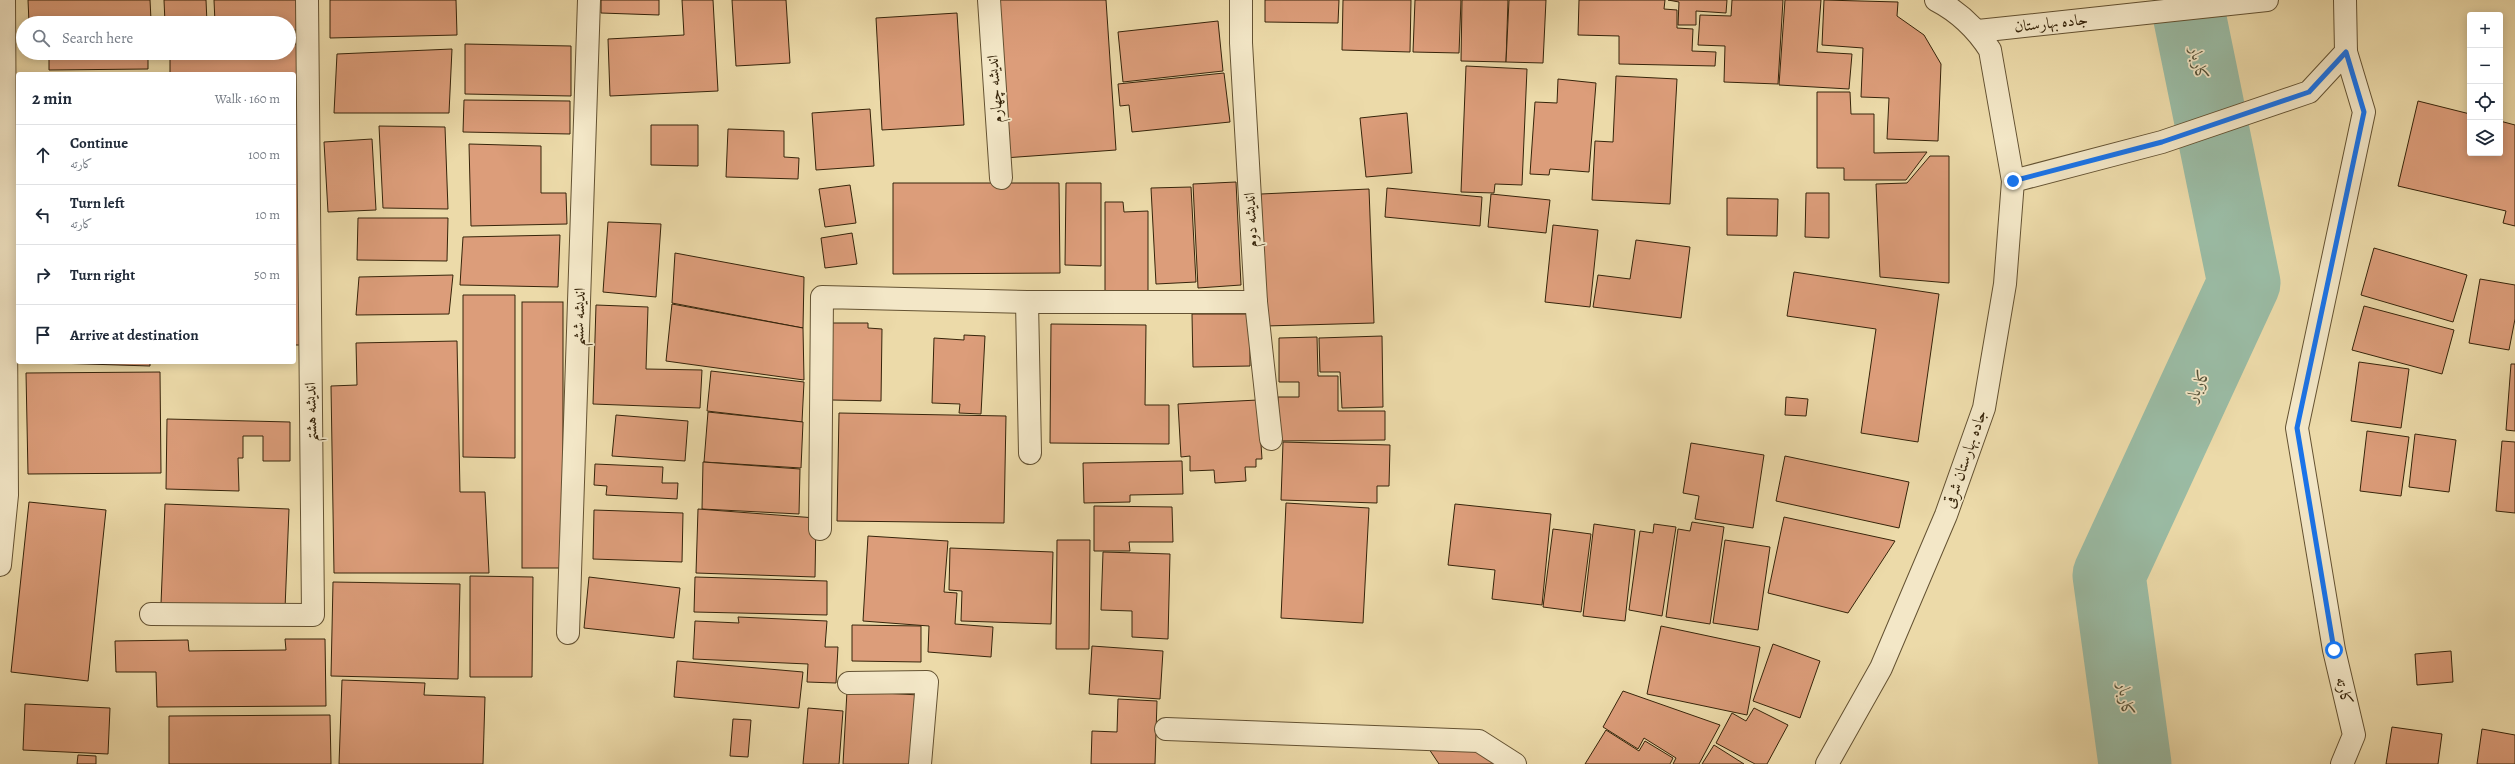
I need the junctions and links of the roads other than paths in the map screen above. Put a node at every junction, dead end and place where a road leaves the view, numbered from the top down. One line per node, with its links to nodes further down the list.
1 (4, 0): 18 (street)
2 (307, 0): 19 (street, اندیشه هشتم)
3 (589, 0): 20 (street, اندیشه ششم)
4 (989, 0): 11 (street, اندیشه چهارم)
5 (1241, 0): 14 (street, اندیشه دوم)
6 (1936, 0): 9 (street)
7 (2345, 0): 10 (street, کارته)
8 (2262, 1): 9 (street, جاده بهارستان)
9 (1978, 31): 12 (street, جاده بهارستان شرقی)
10 (2346, 52): 12 (street); 26 (street, کارته)
11 (1001, 178)
12 (2013, 181): 25 (street, جاده بهارستان شرقی)
13 (1027, 302): 14 (street); 16 (street); 17 (street)
14 (1256, 302): 15 (street, اندیشه دوم)
15 (1271, 439)
16 (1030, 453)
17 (820, 529)
18 (0, 565)
19 (151, 614)
20 (568, 633)
21 (849, 684): 23 (street)
22 (1166, 729): 24 (street)
23 (920, 764)
24 (1515, 764)
25 (1827, 764)
26 (2342, 764)

